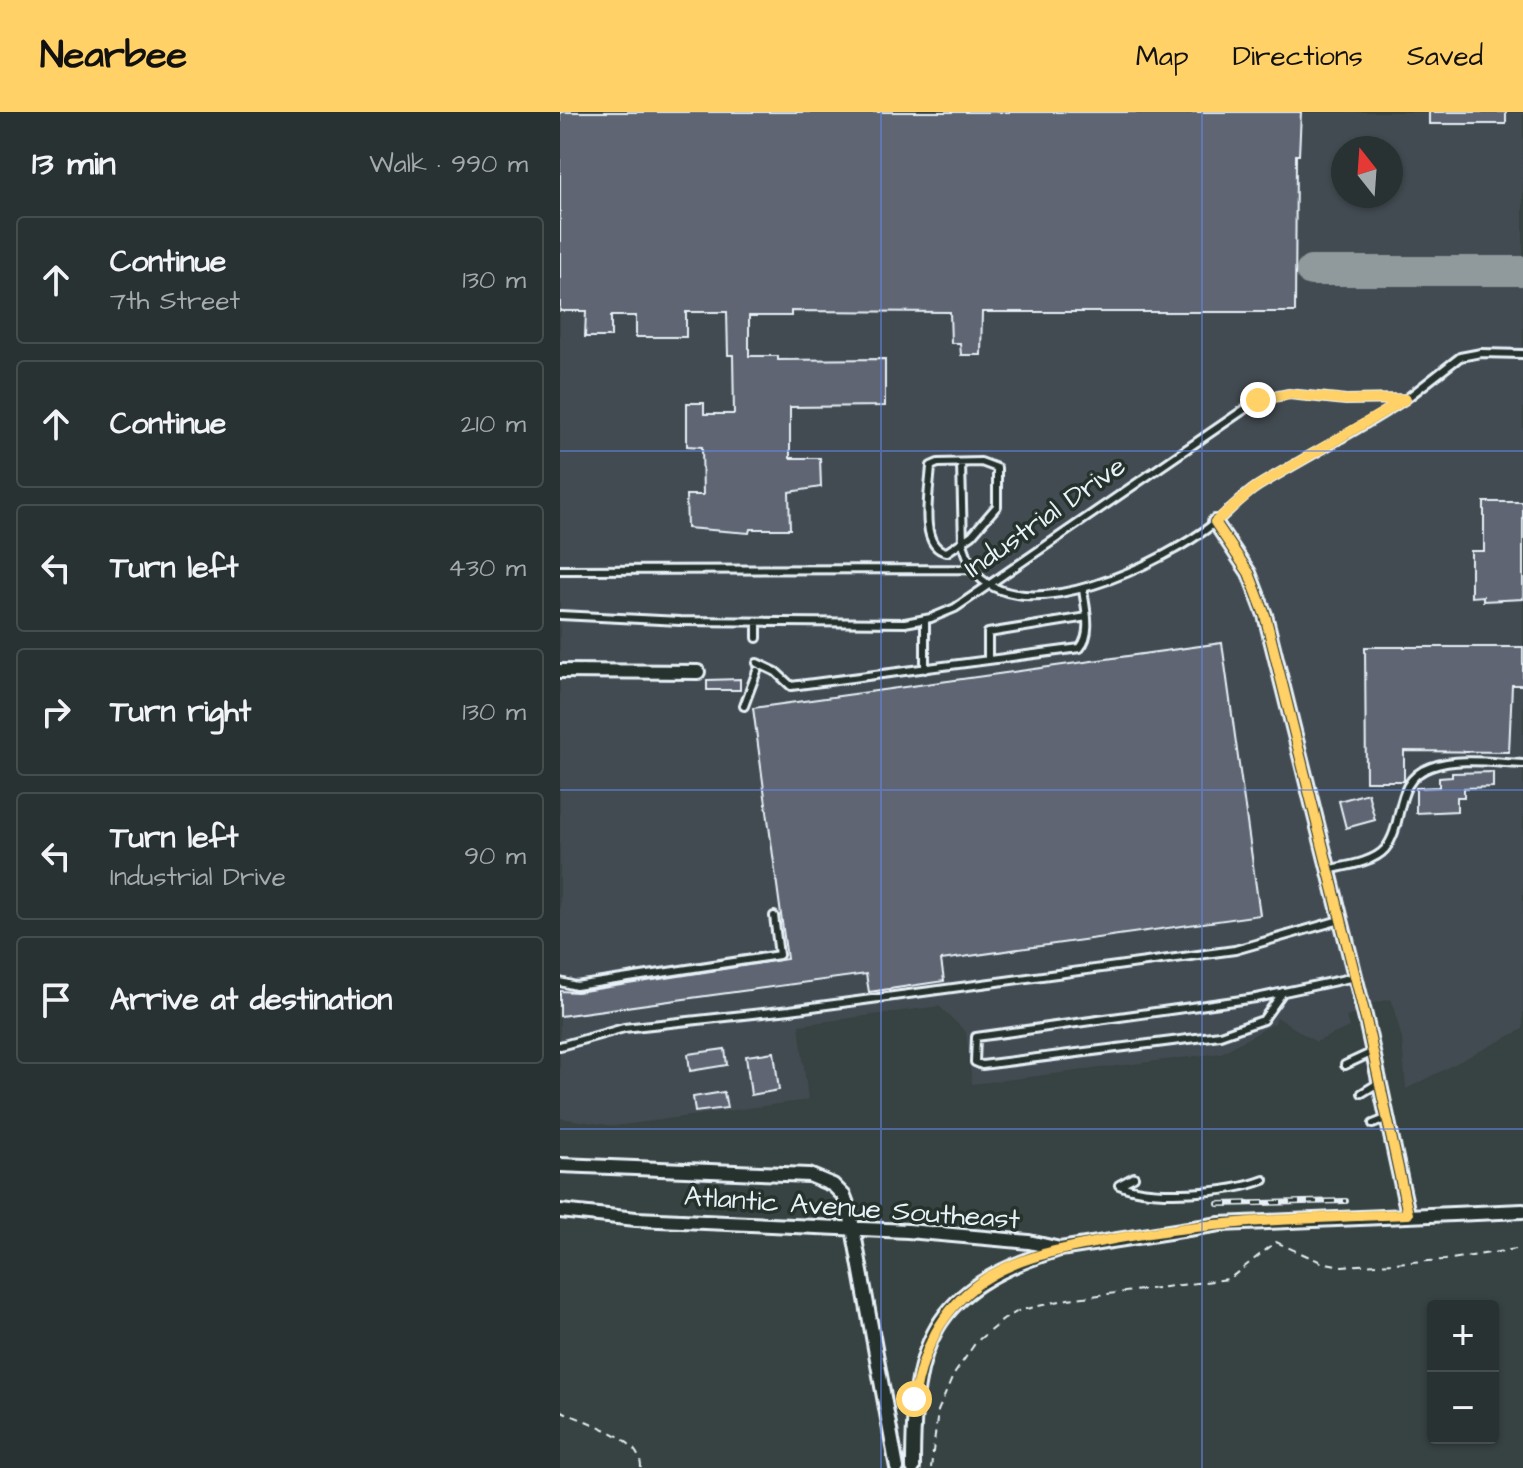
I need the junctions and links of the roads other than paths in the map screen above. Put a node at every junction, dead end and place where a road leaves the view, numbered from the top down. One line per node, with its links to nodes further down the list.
1 (1523, 354): 2 (lane)
2 (1406, 399): 4 (lane); 8 (lane, Industrial Drive)
3 (961, 463): 5 (lane); 5 (lane); 5 (lane)
4 (1215, 522): 9 (lane); 21 (street)
5 (963, 544): 6 (lane)
6 (972, 569): 7 (lane); 8 (lane)
7 (560, 570)
8 (984, 585): 9 (lane); 12 (lane, Industrial Drive)
9 (1083, 589): 11 (lane)
10 (560, 615): 13 (lane, Industrial Drive)
11 (1087, 617): 15 (lane); 15 (lane)
12 (925, 619): 13 (lane, Industrial Drive); 16 (lane)
13 (757, 622): 14 (lane)
14 (757, 638)
15 (988, 660): 16 (lane)
16 (925, 669): 19 (lane)
17 (560, 671): 18 (street)
18 (698, 672)
19 (744, 706)
20 (1523, 764): 21 (lane)
21 (1327, 870): 23 (street)
22 (774, 916): 25 (lane)
23 (1340, 920): 24 (street); 27 (lane)
24 (1355, 977): 26 (lane); 28 (street)
25 (560, 982)
26 (1283, 992): 26 (lane)
27 (560, 1046)
28 (1373, 1052): 29 (lane); 30 (street)
29 (1345, 1065)
30 (1380, 1082): 31 (lane); 32 (street)
31 (1362, 1093)
32 (1388, 1118): 33 (lane); 39 (street)
33 (1373, 1124)
34 (560, 1165): 40 (street)
35 (1134, 1177): 36 (lane)
36 (1264, 1180)
37 (560, 1211): 40 (street, Atlantic Avenue Southeast)
38 (1523, 1211): 39 (street, Atlantic Avenue Southeast)
39 (1408, 1214): 41 (street, Atlantic Avenue Southeast)
40 (855, 1229): 41 (street, Atlantic Avenue Southeast); 42 (street)
41 (1060, 1249): 43 (street)
42 (897, 1468)
43 (913, 1468)

